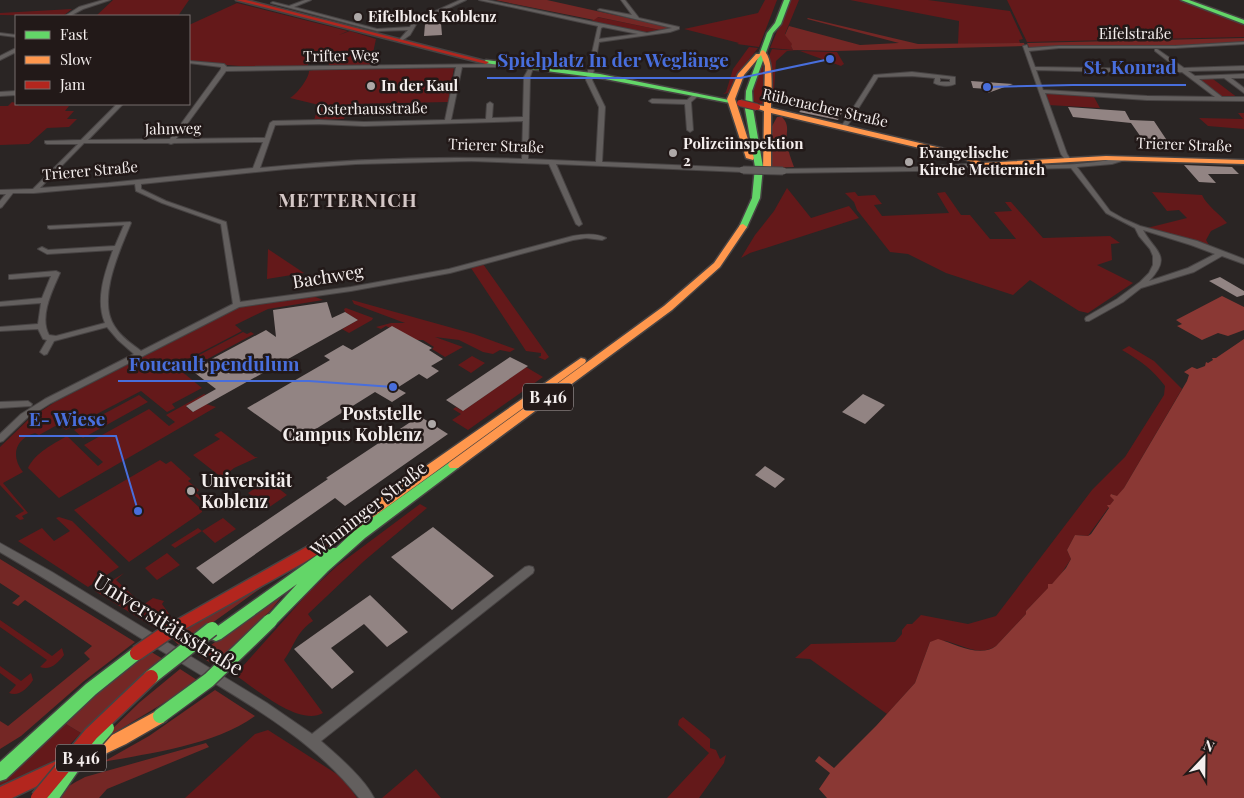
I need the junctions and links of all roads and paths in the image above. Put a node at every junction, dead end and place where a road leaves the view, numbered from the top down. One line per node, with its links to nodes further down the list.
1 (104, 0): 12 (street)
2 (108, 0): 12 (street)
3 (239, 0): 22 (main road, Rübenacher Straße)
4 (309, 0): 13 (street)
5 (464, 0): 22 (street)
6 (481, 0): 18 (street)
7 (623, 0): 16 (street)
8 (779, 0): 21 (main road)
9 (787, 0): 21 (main road)
10 (1184, 0): 17 (main road)
11 (273, 3): 13 (street, Rübenacher Straße)
12 (91, 5): 15 (street)
13 (290, 7): 22 (street, Rübenacher Straße)
14 (600, 10): 16 (street)
15 (69, 15)
16 (636, 17): 20 (street)
17 (1244, 22)
18 (602, 25): 20 (street); 24 (street)
19 (0, 34): 23 (street)
20 (646, 34): 24 (street)
21 (770, 34): 28 (main road)
22 (404, 35): 31 (main road, Rübenacher Straße)
23 (15, 36)
24 (597, 41): 38 (street)
25 (1244, 43): 33 (street, Eifelstraße)
26 (15, 50): 29 (street)
27 (1157, 50): 37 (street)
28 (763, 52): 52 (main road); 55 (main road); 75 (main road, B 416)
29 (0, 58)
30 (190, 62): 35 (street, Trifter Weg)
31 (496, 65): 32 (street, Trifter Weg); 36 (main road, Rübenacher Straße)
32 (459, 67): 35 (street, Trifter Weg); 57 (street)
33 (1032, 68): 37 (street); 43 (street)
34 (1244, 68): 37 (street)
35 (224, 69): 63 (street)
36 (531, 69): 38 (main road, Rübenacher Straße); 56 (street)
37 (1185, 70): 42 (street)
38 (590, 74): 47 (main road, Rübenacher Straße); 71 (street)
39 (1244, 76): 41 (street)
40 (938, 77): 59 (street)
41 (1226, 77): 42 (street); 44 (street)
42 (1194, 78): 48 (street)
43 (1041, 91): 48 (street); 67 (street)
44 (1244, 91)
45 (15, 93): 46 (street)
46 (0, 94)
47 (697, 94): 51 (street); 52 (main road, Rübenacher Straße)
48 (1221, 99): 49 (street)
49 (1244, 99)
50 (652, 101): 51 (street)
51 (688, 102): 60 (street)
52 (735, 102): 55 (main road, Rübenacher Straße, bridge); 75 (main road)
53 (490, 104): 58 (street)
54 (119, 105): 64 (street)
55 (762, 108): 59 (main road, Rübenacher Straße); 75 (main road, B 416)
56 (527, 119): 58 (street, Osterhausstraße); 66 (street)
57 (448, 120): 58 (street, Osterhausstraße); 61 (street, Osterhausstraße)
58 (489, 120)
59 (844, 127): 65 (main road, Rübenacher Straße)
60 (690, 130)
61 (266, 140): 63 (street, Jahnweg); 73 (street)
62 (47, 142): 64 (street, Jahnweg)
63 (171, 142): 64 (street, Jahnweg)
64 (82, 143): 77 (street)
65 (964, 156): 70 (main road, Rübenacher Straße); 72 (main road, Rübenacher Straße)
66 (524, 162): 69 (street, Trierer Straße); 73 (street, Trierer Straße)
67 (1070, 162): 68 (main road, Trierer Straße); 70 (main road, Trierer Straße); 72 (street, Trierer Straße); 82 (street)
68 (1244, 162)
69 (552, 163): 71 (street, Trierer Straße); 80 (street)
70 (1006, 163): 72 (main road, Trierer Straße)
71 (599, 164): 72 (street, Trierer Straße, bridge)
72 (987, 164)
73 (256, 170): 74 (street, Trierer Straße)
74 (138, 183): 77 (street, Trierer Straße); 93 (street)
75 (759, 184): 86 (main road, Winninger Straße / B 416)
76 (11, 191): 77 (street, Trierer Straße); 78 (street, Trierer Straße); 79 (street)
77 (34, 191)
78 (0, 192)
79 (0, 206)
80 (580, 224)
81 (50, 227): 84 (street)
82 (1138, 227): 87 (street); 90 (street)
83 (602, 238): 93 (street, Bachweg)
84 (118, 248): 85 (street); 95 (street)
85 (42, 249)
86 (726, 250): 104 (main road, Winninger Straße / B 416); 105 (main road, Winninger Straße / B 416)
87 (1220, 254): 88 (street); 90 (street)
88 (1244, 262)
89 (12, 278): 91 (street)
90 (1139, 287): 94 (street)
91 (45, 300): 92 (street); 96 (street)
92 (0, 304)
93 (237, 305): 100 (street, Bachweg)
94 (1089, 319)
95 (108, 324): 98 (street); 100 (street)
96 (43, 326): 97 (street); 98 (street)
97 (0, 330)
98 (50, 339): 99 (street)
99 (44, 352)
100 (141, 355): 103 (street, Bachweg)
101 (28, 404): 102 (street)
102 (0, 405)
103 (2, 434)
104 (347, 529): 108 (main road); 110 (main road, Winninger Straße / B 416, bridge)
105 (360, 534): 108 (main road); 113 (main road, Winninger Straße / B 416, bridge)
106 (0, 547): 109 (street, Universitätsstraße)
107 (529, 570): 109 (street)
108 (214, 632): 114 (main road, bridge); 115 (main road, bridge)
109 (312, 741): 116 (street, Universitätsstraße)
110 (33, 745): 111 (street); 112 (main road, Winninger Straße / B 416)
111 (0, 760)
112 (0, 773)
113 (0, 796)
114 (38, 798)
115 (50, 798)
116 (367, 798)

